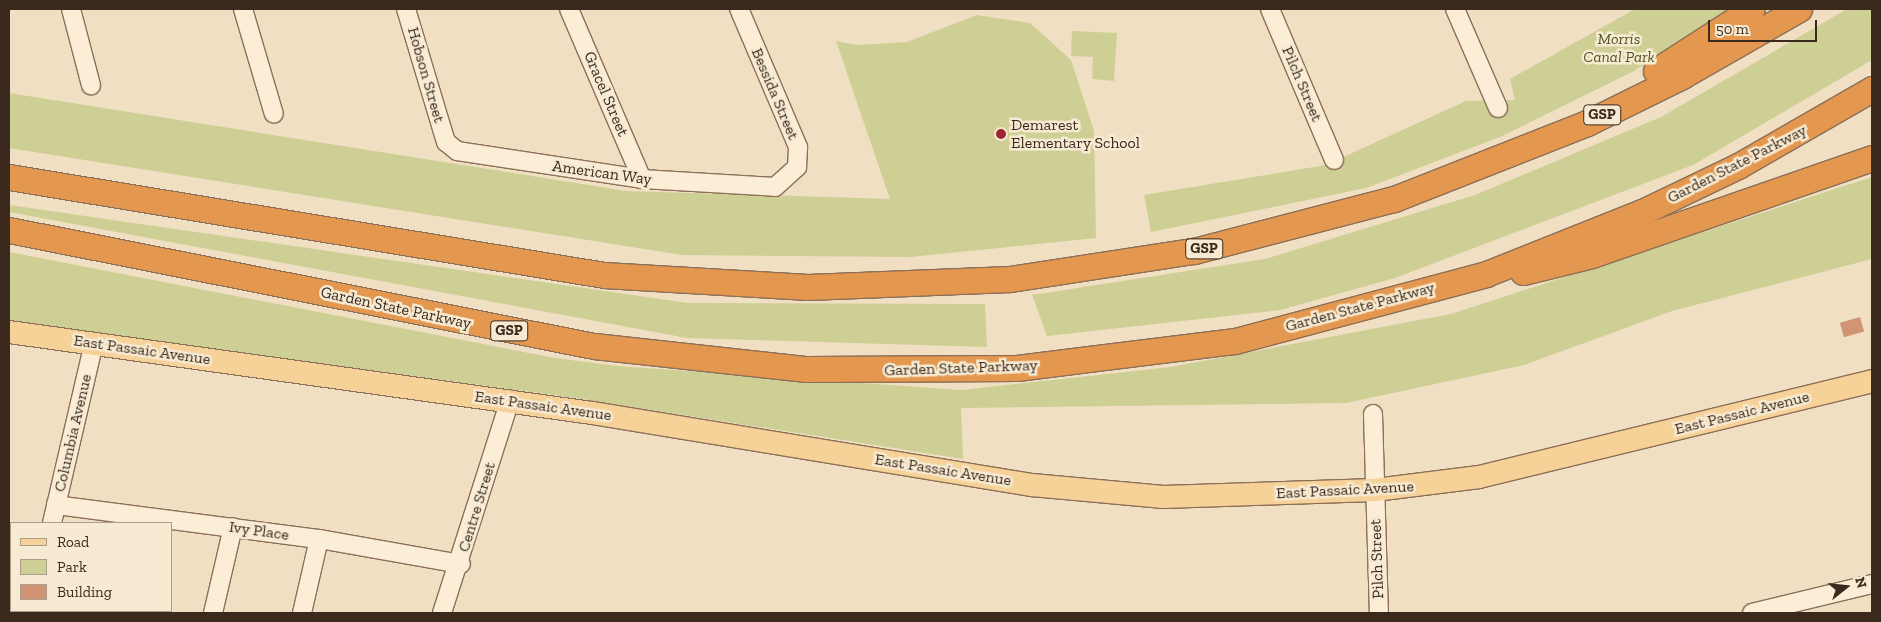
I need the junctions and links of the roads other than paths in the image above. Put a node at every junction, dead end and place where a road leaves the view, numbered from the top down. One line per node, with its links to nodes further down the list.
1 (71, 9): 10 (street)
2 (243, 9): 13 (street)
3 (406, 9): 14 (street, Hobson Street)
4 (570, 9): 19 (street, Gracel Street)
5 (739, 9): 20 (street, Bessida Street)
6 (1270, 9): 16 (street, Pilch Street)
7 (1455, 9): 12 (street)
8 (1752, 9): 17 (highway)
9 (1799, 9): 17 (highway, GSP)
10 (91, 84)
11 (1872, 89): 22 (highway, Garden State Parkway / GSP)
12 (1498, 108)
13 (274, 114)
14 (446, 142): 19 (street, American Way)
15 (1872, 158): 22 (highway)
16 (1334, 160)
17 (1491, 164): 18 (highway, GSP)
18 (9, 177)
19 (642, 179): 20 (street, American Way)
20 (761, 187)
21 (9, 230): 22 (highway, Garden State Parkway / GSP)
22 (1486, 274)
23 (9, 332): 24 (main road, East Passaic Avenue)
24 (94, 343): 26 (main road, East Passaic Avenue); 29 (street, Columbia Avenue)
25 (1872, 381): 28 (main road, East Passaic Avenue)
26 (510, 400): 28 (main road, East Passaic Avenue); 33 (street, Centre Street)
27 (1373, 414): 28 (street, Pilch Street)
28 (1375, 490): 38 (street, Pilch Street)
29 (56, 505): 30 (street, Columbia Avenue); 31 (street, Ivy Place)
30 (52, 522)
31 (233, 527): 32 (street, Ivy Place); 35 (street)
32 (319, 539): 33 (street, Ivy Place); 36 (street)
33 (461, 564): 37 (street, Centre Street)
34 (1872, 584): 39 (street)
35 (213, 613)
36 (302, 613)
37 (442, 613)
38 (1379, 613)
39 (1752, 613)

